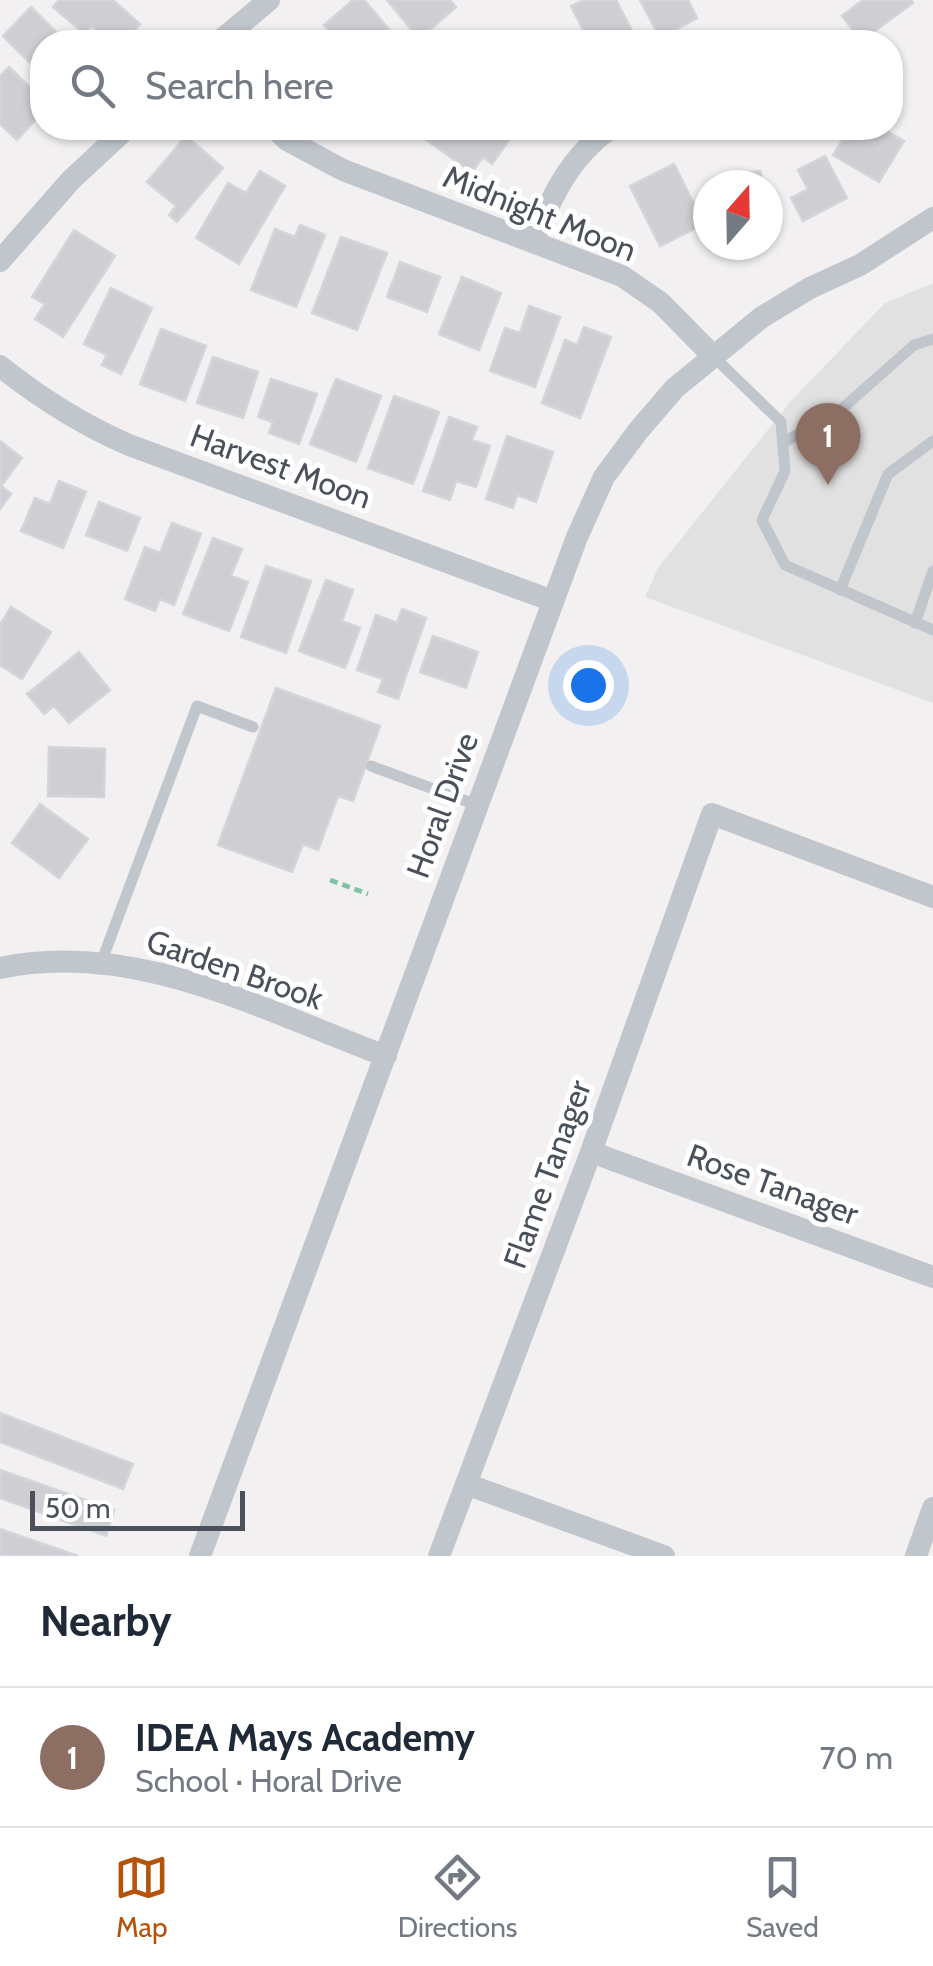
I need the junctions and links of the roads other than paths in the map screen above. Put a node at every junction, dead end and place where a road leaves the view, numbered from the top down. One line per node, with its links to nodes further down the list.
1 (270, 0): 2 (street)
2 (234, 30)
3 (114, 140): 8 (street)
4 (287, 140): 7 (street, Midnight Moon)
5 (593, 140): 7 (street)
6 (933, 218): 10 (street, Horal Drive)
7 (532, 241): 10 (street, Midnight Moon)
8 (0, 260)
9 (933, 339): 13 (lane)
10 (713, 356): 13 (lane); 16 (street, Horal Drive)
11 (0, 366): 16 (street, Harvest Moon)
12 (933, 441): 15 (lane)
13 (783, 443): 15 (lane)
14 (933, 571): 17 (lane)
15 (840, 590): 17 (lane)
16 (554, 601): 21 (street, Horal Drive)
17 (915, 624): 18 (lane)
18 (933, 630)
19 (253, 727): 23 (lane)
20 (371, 766): 21 (lane)
21 (477, 805): 25 (street, Horal Drive)
22 (933, 897): 26 (street, Flame Tanager)
23 (102, 964): 24 (street, Garden Brook); 25 (street, Garden Brook)
24 (0, 968)
25 (386, 1056): 30 (street, Horal Drive)
26 (590, 1152): 27 (street, Rose Tanager); 28 (street, Flame Tanager)
27 (933, 1277)
28 (466, 1484): 31 (street, Flame Tanager); 32 (street)
29 (933, 1508): 33 (street)
30 (200, 1556)
31 (439, 1556)
32 (664, 1556)
33 (916, 1556)

